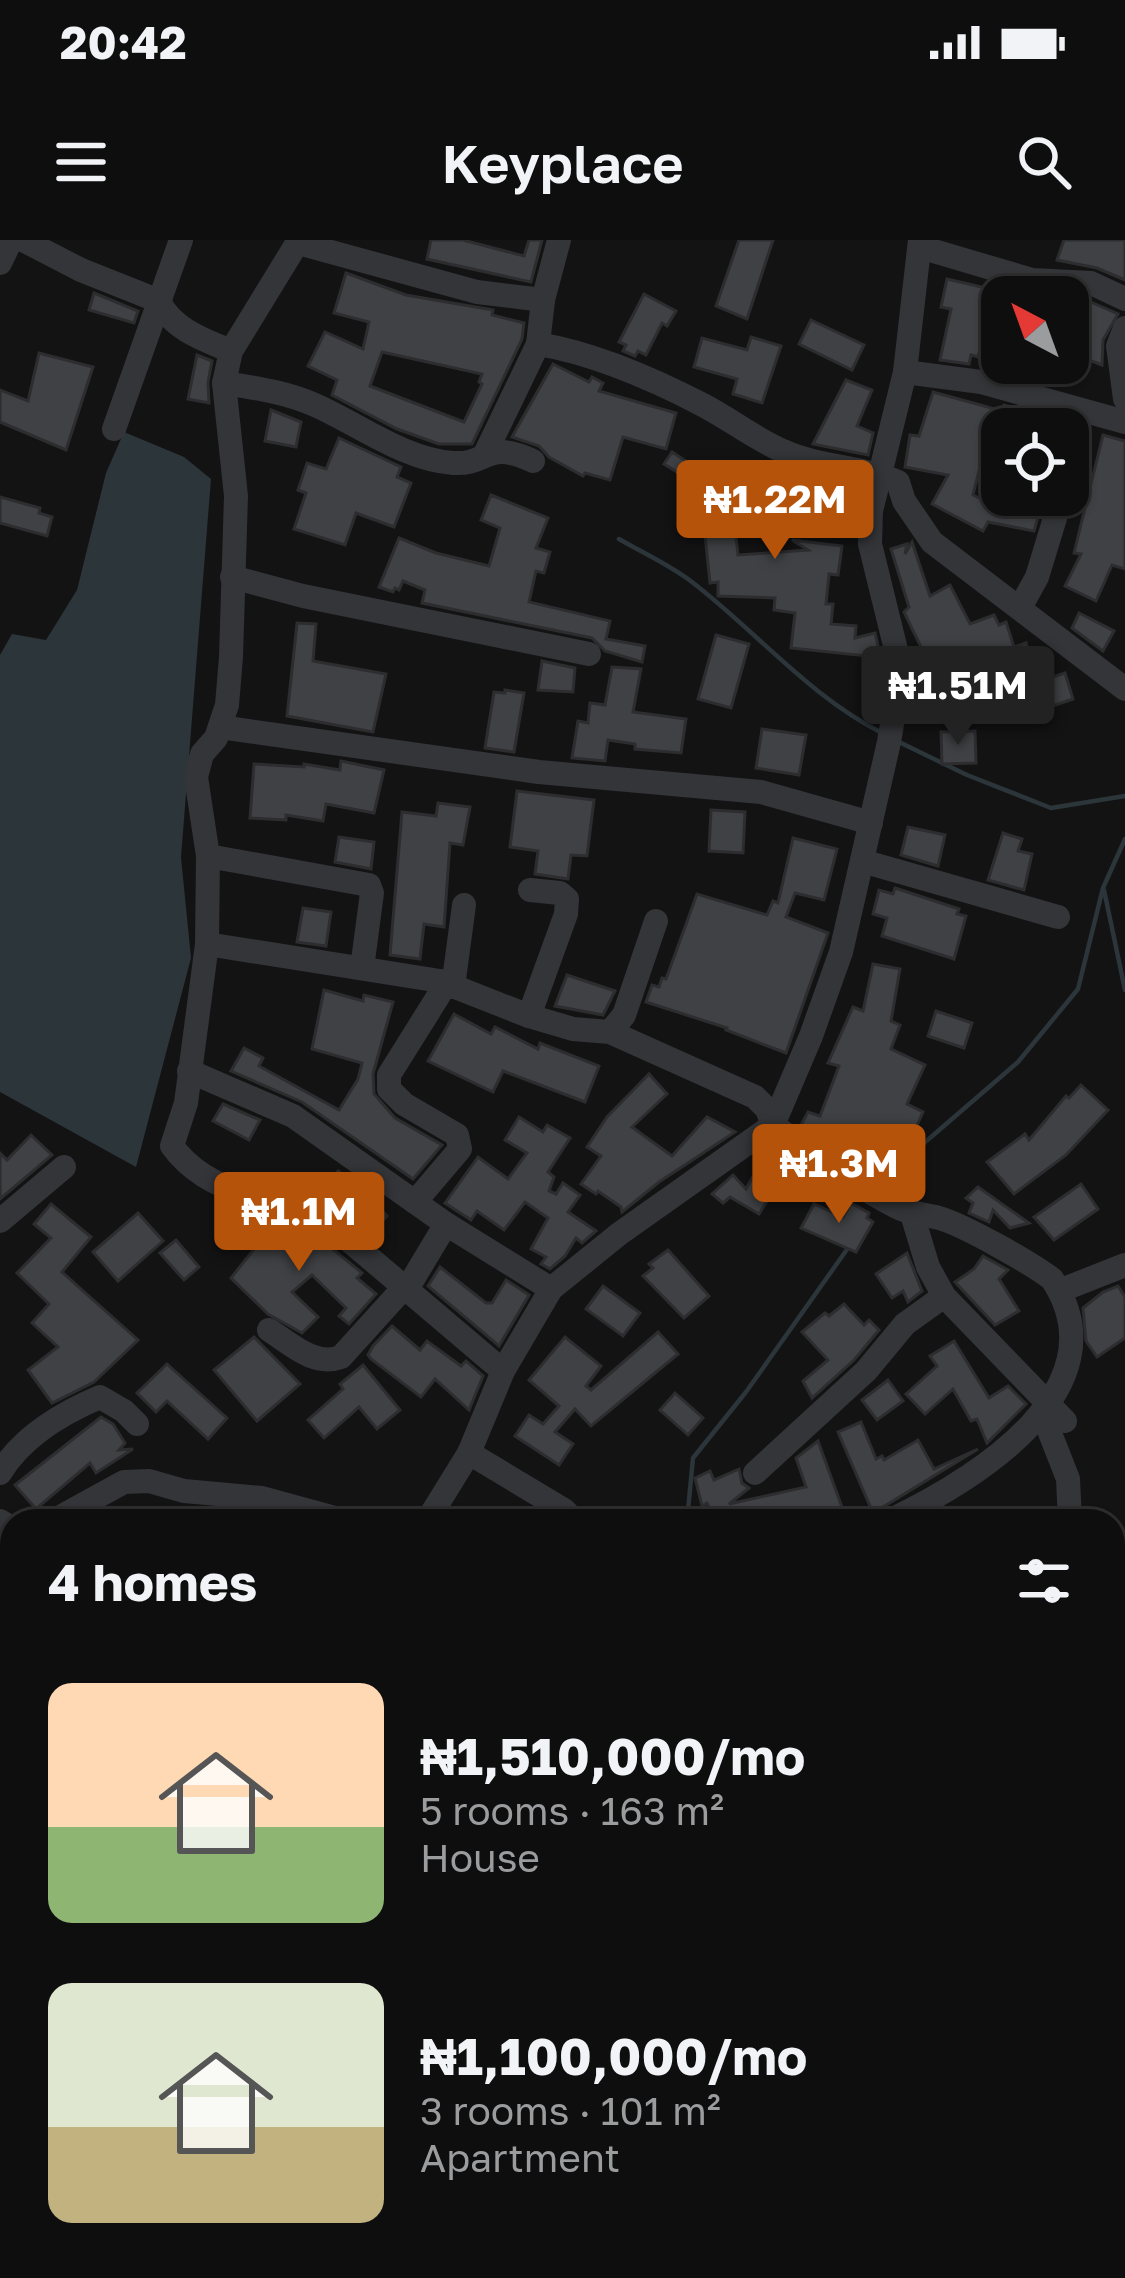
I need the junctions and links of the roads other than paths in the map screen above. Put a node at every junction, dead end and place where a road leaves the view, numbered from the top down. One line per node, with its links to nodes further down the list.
1 (10, 240): 7 (street)
2 (23, 240): 9 (street)
3 (181, 240): 9 (street)
4 (559, 240): 10 (street)
5 (298, 242): 10 (street); 13 (street)
6 (920, 244): 8 (street); 14 (street)
7 (0, 263)
8 (1125, 299)
9 (160, 301): 13 (street); 20 (street)
10 (544, 301): 12 (street)
11 (1125, 328): 17 (street)
12 (538, 344): 21 (street); 23 (street)
13 (231, 351): 15 (street)
14 (905, 372): 16 (street); 23 (street)
15 (224, 383): 21 (street); 25 (street)
16 (1046, 398): 18 (street); 19 (street)
17 (1125, 399)
18 (1053, 408)
19 (1125, 422)
20 (114, 430)
21 (486, 452): 22 (street)
22 (533, 461)
23 (879, 473): 26 (street); 30 (street)
24 (1056, 516): 26 (street)
25 (232, 577): 27 (street); 29 (street)
26 (1019, 608): 28 (street)
27 (589, 654)
28 (1125, 688)
29 (220, 727): 30 (street); 31 (street)
30 (871, 823): 32 (street)
31 (208, 856): 37 (street); 38 (street)
32 (862, 861): 35 (street); 43 (street)
33 (530, 890): 40 (street)
34 (464, 905): 39 (street)
35 (1058, 917)
36 (656, 921): 41 (street)
37 (207, 944): 38 (street); 42 (street)
38 (362, 968): 39 (street)
39 (447, 984): 40 (street); 45 (street)
40 (529, 1016): 41 (street)
41 (610, 1032): 43 (street)
42 (189, 1071): 45 (street); 50 (street)
43 (772, 1125): 46 (street); 51 (street)
44 (64, 1167): 47 (street)
45 (415, 1202): 48 (street)
46 (912, 1214): 52 (street); 53 (street)
47 (0, 1221)
48 (446, 1224): 50 (street); 51 (street)
49 (1125, 1265): 52 (street)
50 (407, 1289): 54 (street); 56 (street)
51 (551, 1289): 56 (street)
52 (1064, 1289): 55 (street)
53 (944, 1296): 57 (street); 61 (street)
54 (269, 1330)
55 (1097, 1332)
56 (503, 1371): 59 (street)
57 (1064, 1421): 66 (street); 67 (street)
58 (136, 1424): 60 (street)
59 (469, 1453): 64 (street); 65 (street)
60 (0, 1473)
61 (755, 1473)
62 (75, 1509): 63 (street)
63 (302, 1509)
64 (434, 1509)
65 (562, 1509)
66 (914, 1509)
67 (1069, 1509)

